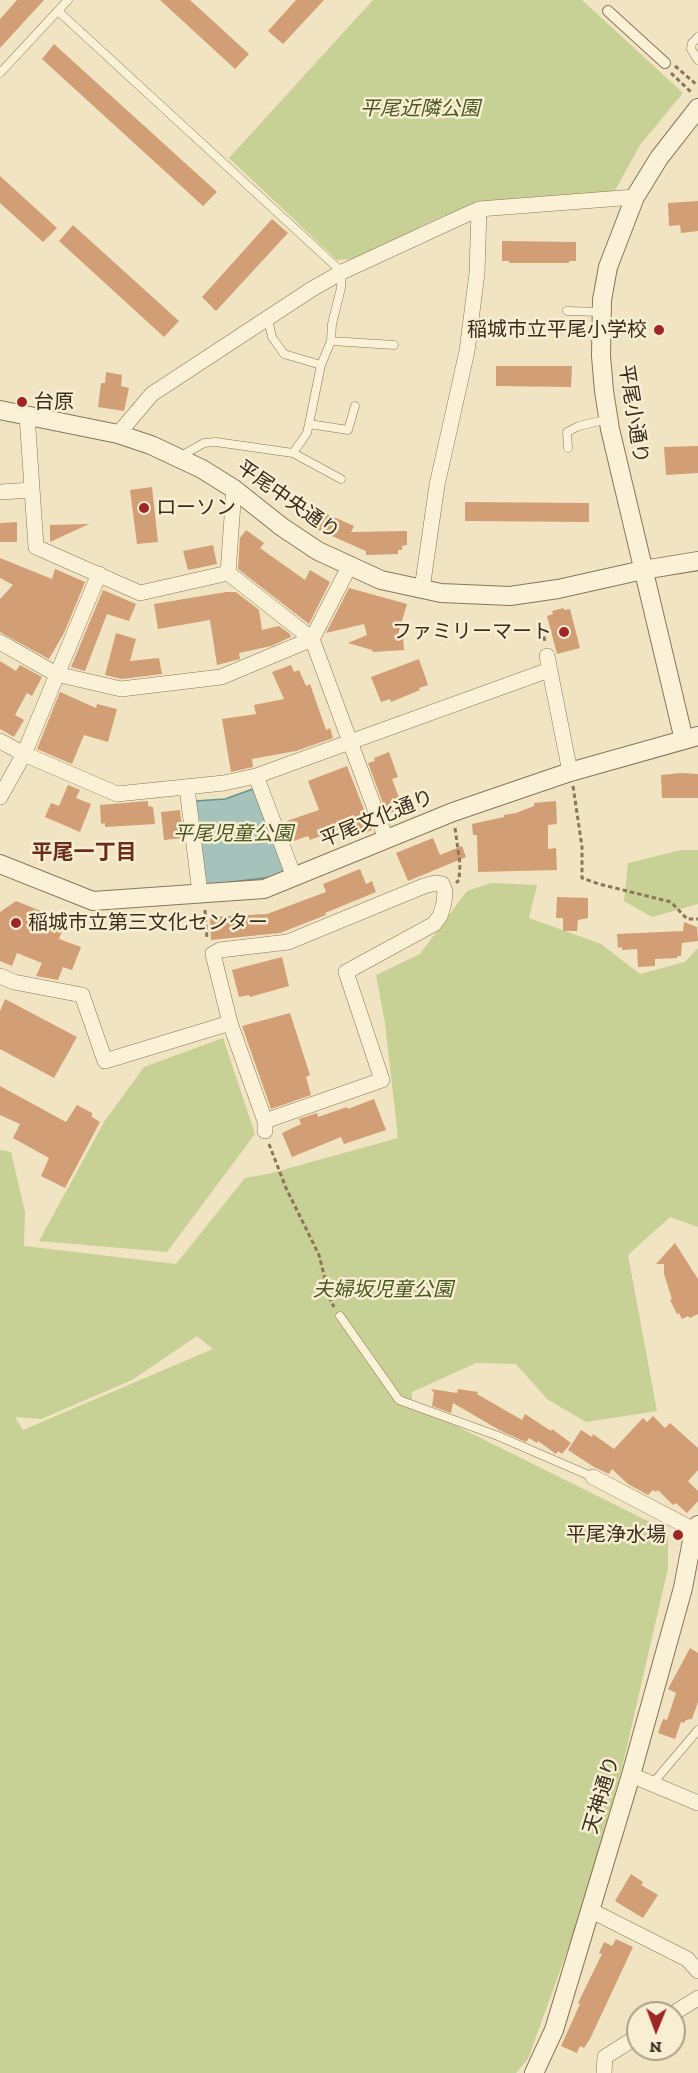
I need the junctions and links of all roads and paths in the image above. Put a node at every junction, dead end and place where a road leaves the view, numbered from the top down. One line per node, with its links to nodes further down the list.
1 (68, 0): 2 (lane)
2 (58, 10): 7 (lane); 13 (lane)
3 (608, 11): 6 (street)
4 (698, 37): 5 (lane)
5 (698, 60)
6 (665, 63): 8 (path); 9 (path)
7 (0, 73)
8 (697, 85)
9 (698, 98)
10 (698, 108): 11 (street, 平尾小通り)
11 (635, 197): 12 (street); 15 (street, 平尾小通り)
12 (479, 209): 13 (street); 38 (street)
13 (342, 272): 16 (street); 17 (lane)
14 (567, 310): 15 (lane)
15 (602, 312): 23 (street, 平尾小通り)
16 (268, 319): 19 (lane); 25 (street)
17 (331, 341): 18 (lane); 19 (lane)
18 (394, 345)
19 (321, 365): 24 (lane)
20 (355, 406): 24 (lane)
21 (0, 410): 22 (street, 平尾中央通り)
22 (27, 415): 25 (street, 平尾中央通り); 31 (street)
23 (608, 419): 26 (lane); 35 (street, 平尾小通り)
24 (309, 424): 27 (lane)
25 (118, 434): 28 (street, 平尾中央通り)
26 (568, 448)
27 (293, 453): 28 (lane); 29 (lane)
28 (180, 457): 30 (street, 平尾中央通り)
29 (341, 479)
30 (234, 489): 34 (street, 平尾中央通り); 36 (street)
31 (33, 490): 32 (street); 37 (street)
32 (0, 492)
33 (698, 561): 35 (street, 平尾中央通り)
34 (350, 567): 38 (street, 平尾中央通り); 39 (street)
35 (643, 570): 38 (street, 平尾中央通り); 42 (street, 平尾小通り)
36 (228, 573): 37 (street); 39 (street)
37 (99, 574): 41 (street)
38 (422, 589)
39 (312, 639): 41 (street); 44 (street)
40 (0, 642): 41 (street)
41 (56, 674): 45 (street)
42 (691, 738): 46 (street, 平尾文化通り)
43 (0, 741): 45 (street)
44 (351, 742): 46 (street); 47 (street); 51 (street)
45 (24, 754): 48 (street); 49 (street)
46 (570, 772): 50 (street, 平尾文化通り); 56 (path)
47 (256, 776): 48 (street); 53 (street)
48 (187, 788): 55 (street)
49 (0, 797)
50 (453, 812): 51 (street, 平尾文化通り); 54 (path)
51 (387, 839): 53 (street, 平尾文化通り)
52 (0, 864): 55 (street, 平尾文化通り)
53 (294, 877): 55 (street, 平尾文化通り)
54 (459, 880)
55 (202, 893): 57 (path)
56 (698, 919)
57 (208, 948)
58 (0, 976): 59 (street)
59 (230, 1023): 60 (street); 60 (street)
60 (265, 1126): 61 (path)
61 (340, 1316): 62 (lane)
62 (593, 1478): 63 (street)
63 (697, 1529): 65 (street, 天神通り)
64 (698, 1730): 66 (lane)
65 (631, 1775): 66 (street); 68 (street, 天神通り)
66 (653, 1783): 67 (street)
67 (698, 1803)
68 (590, 1910): 69 (street); 71 (street, 天神通り)
69 (698, 1971)
70 (626, 2044): 72 (street)
71 (534, 2073)
72 (604, 2073)

